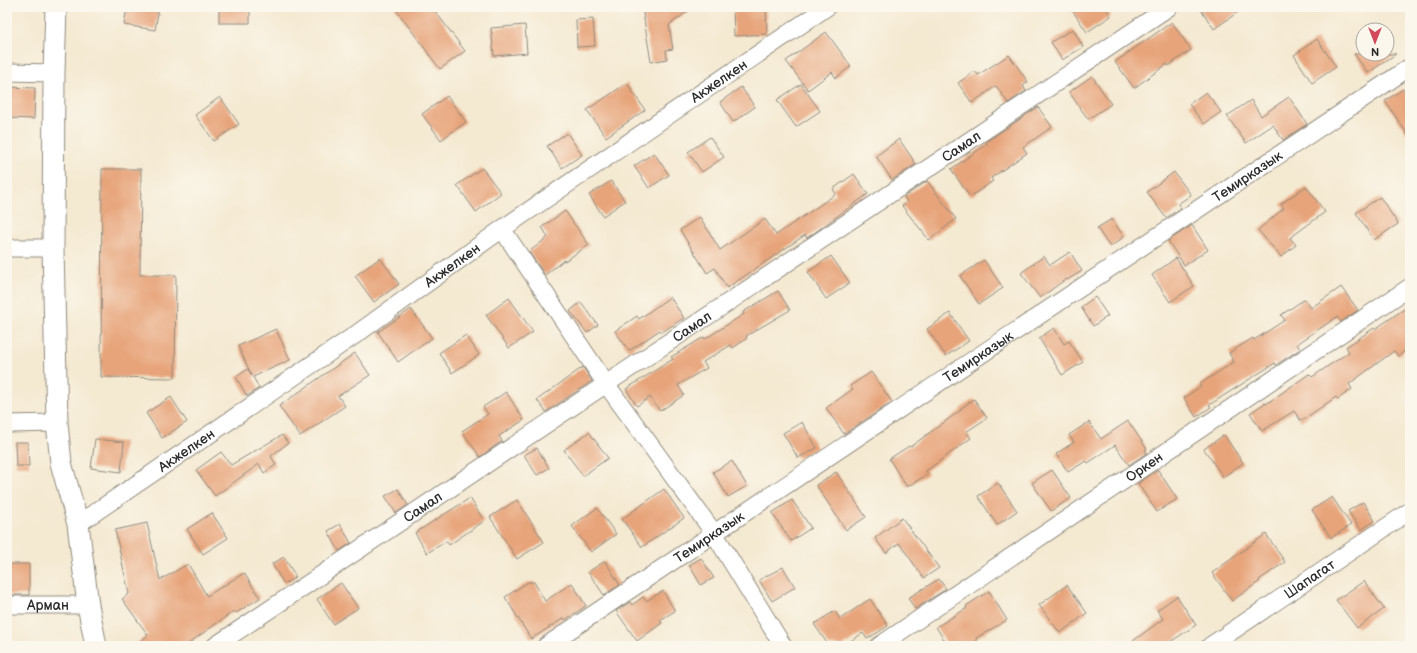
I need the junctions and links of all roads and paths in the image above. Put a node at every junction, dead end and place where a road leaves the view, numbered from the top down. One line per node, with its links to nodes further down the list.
1 (56, 7): 6 (street)
2 (827, 7): 7 (street, Акжелкен)
3 (1169, 7): 11 (street, Самал)
4 (1410, 67): 16 (street, Темирказык)
5 (7, 72): 6 (street)
6 (54, 73): 9 (street)
7 (502, 229): 11 (street); 15 (street, Акжелкен)
8 (7, 248): 9 (street)
9 (53, 248): 13 (street)
10 (1410, 287): 23 (street, Оркен)
11 (606, 384): 16 (street); 20 (street, Самал)
12 (7, 424): 13 (street)
13 (57, 424): 15 (street)
14 (1410, 511): 24 (street, Шапагат)
15 (78, 524): 18 (street)
16 (714, 533): 21 (street, Темирказык); 22 (street)
17 (7, 605): 18 (street, Арман)
18 (88, 605): 19 (street)
19 (96, 646)
20 (215, 646)
21 (546, 646)
22 (783, 646)
23 (878, 646)
24 (1210, 646)

